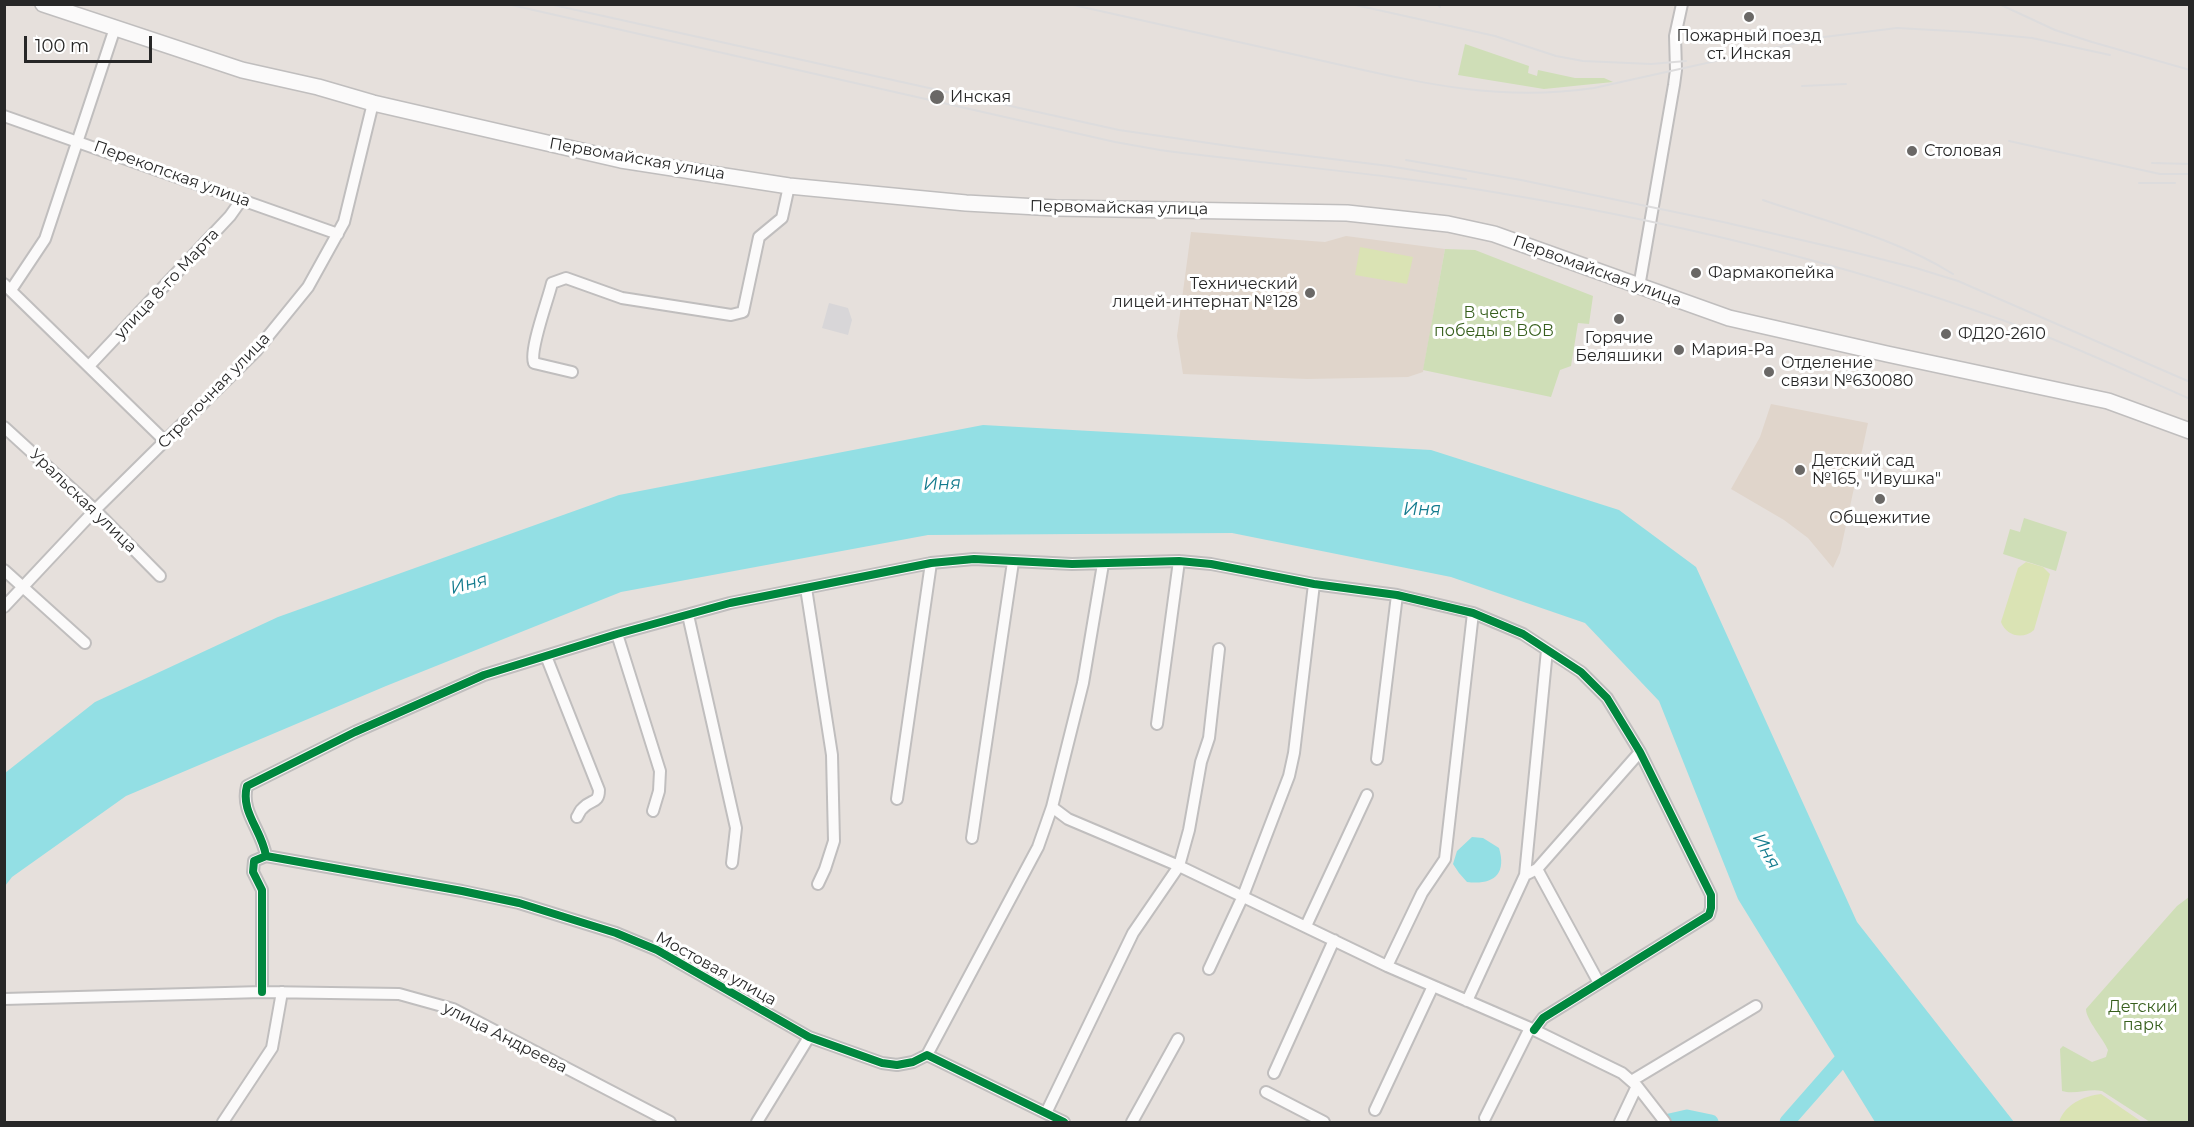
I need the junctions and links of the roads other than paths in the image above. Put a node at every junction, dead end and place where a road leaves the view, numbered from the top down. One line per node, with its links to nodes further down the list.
1 (43, 4): 3 (main road, Первомайская улица)
2 (1682, 4): 10 (street)
3 (115, 28): 4 (main road, Первомайская улица); 6 (street)
4 (373, 103): 7 (main road, Первомайская улица); 9 (street, Стрелочная улица)
5 (4, 116): 6 (street, Перекопская улица)
6 (78, 141): 8 (street, Перекопская улица); 11 (street)
7 (789, 186): 10 (main road, Первомайская улица); 13 (street)
8 (242, 200): 9 (street, Перекопская улица); 12 (street, улица 8-го Марта)
9 (338, 234): 16 (street, Стрелочная улица)
10 (1639, 286): 15 (main road, Первомайская улица)
11 (8, 287): 12 (street)
12 (89, 366): 16 (street)
13 (572, 372)
14 (4, 427): 17 (street, Уральская улица)
15 (2190, 431)
16 (165, 441): 17 (street, Стрелочная улица)
17 (95, 510): 23 (street, Уральская улица); 25 (street, Стрелочная улица)
18 (1179, 561): 21 (street); 24 (street); 36 (street)
19 (1013, 562): 20 (street); 21 (street); 44 (street)
20 (931, 563): 26 (street); 40 (street)
21 (1103, 564): 41 (street)
22 (4, 570): 25 (street)
23 (160, 576)
24 (1314, 584): 27 (street); 51 (street)
25 (24, 588): 28 (street, Стрелочная улица); 32 (street)
26 (806, 588): 30 (street); 50 (street)
27 (1397, 595): 29 (street); 38 (street)
28 (4, 607)
29 (1473, 613): 34 (street); 54 (street)
30 (688, 615): 31 (street); 46 (street)
31 (617, 634): 35 (street); 42 (street)
32 (85, 643)
33 (1219, 649): 47 (street)
34 (1547, 650): 37 (street); 49 (street)
35 (546, 656): 43 (street); 45 (street)
36 (1157, 724)
37 (1640, 752): 48 (street); 56 (street)
38 (1377, 759)
39 (1367, 795): 52 (street)
40 (897, 799)
41 (1052, 807): 47 (street); 66 (street)
42 (653, 811)
43 (577, 817)
44 (972, 838)
45 (266, 856): 58 (street); 64 (street, Мостовая улица)
46 (732, 863)
47 (1179, 866): 51 (street); 71 (street)
48 (1537, 868): 49 (street); 56 (street)
49 (1525, 875): 61 (street)
50 (818, 884)
51 (1243, 896): 52 (street); 55 (street)
52 (1306, 926): 53 (street)
53 (1334, 940): 54 (street); 67 (street)
54 (1387, 966): 57 (street)
55 (1209, 969)
56 (1599, 983): 63 (street)
57 (1433, 986): 61 (street); 70 (street)
58 (262, 992): 59 (street, улица Андреева); 60 (street, улица Андреева)
59 (282, 992): 73 (street); 74 (street, улица Андреева)
60 (4, 999)
61 (1467, 1001): 63 (street)
62 (1756, 1006): 68 (street)
63 (1532, 1030): 68 (street); 72 (street)
64 (809, 1037): 66 (street, Мостовая улица); 75 (street)
65 (1178, 1039): 77 (street)
66 (927, 1055): 71 (street)
67 (1274, 1073)
68 (1635, 1083): 79 (street); 80 (street)
69 (1266, 1092): 78 (street)
70 (1375, 1110)
71 (1046, 1113): 76 (street)
72 (1485, 1118)
73 (224, 1122)
74 (670, 1122)
75 (758, 1122)
76 (1064, 1122)
77 (1132, 1122)
78 (1323, 1122)
79 (1620, 1122)
80 (1665, 1122)

